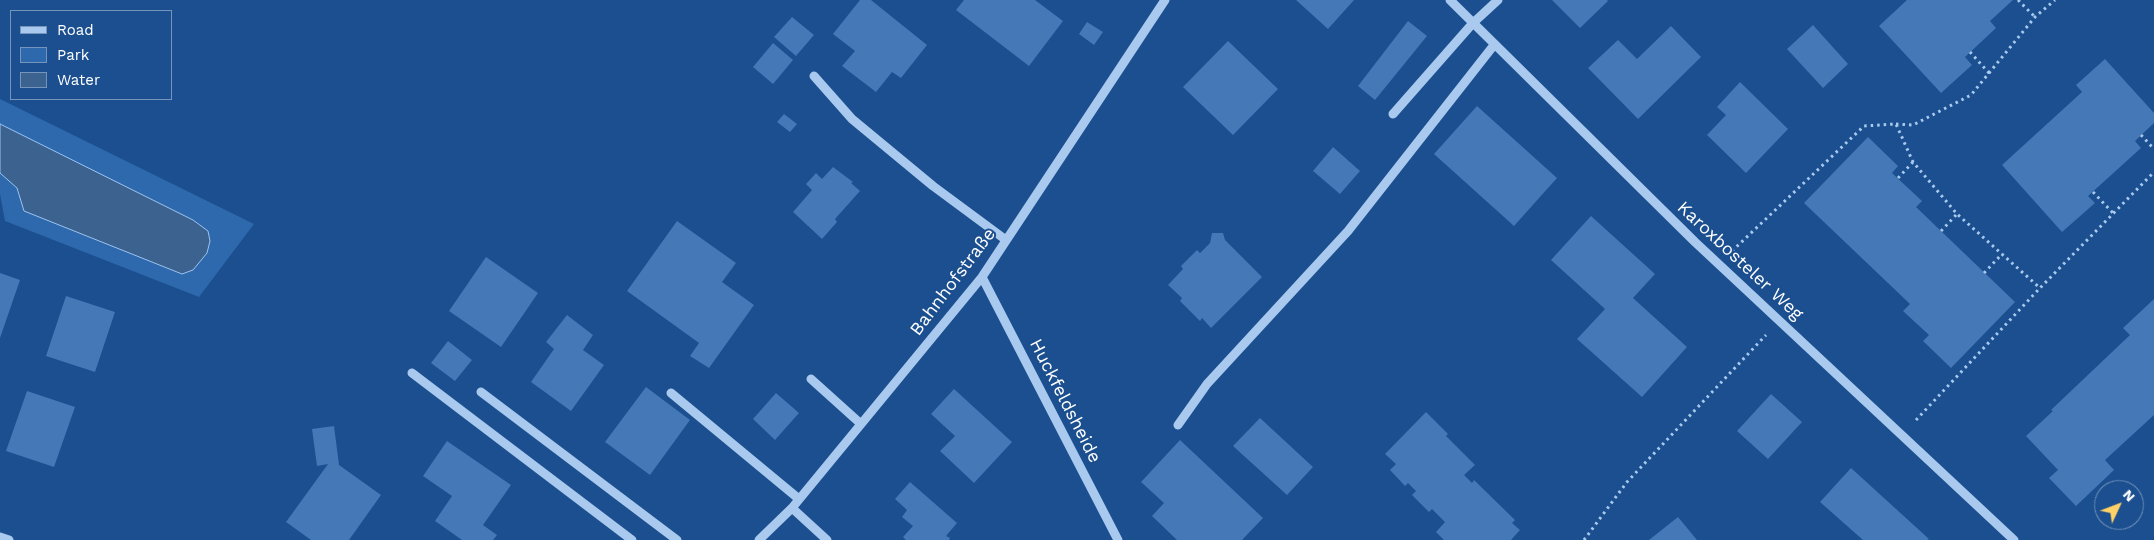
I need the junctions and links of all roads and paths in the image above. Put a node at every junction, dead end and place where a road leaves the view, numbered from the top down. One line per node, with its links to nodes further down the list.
1 (1164, 0): 23 (street, Bahnhofstraße)
2 (1450, 0): 7 (street, Karoxbosteler Weg)
3 (1498, 0): 7 (street)
4 (2018, 0): 6 (path)
5 (2055, 0): 6 (path)
6 (2035, 17): 10 (path)
7 (1473, 23): 8 (street, Karoxbosteler Weg); 12 (street)
8 (1494, 45): 25 (street, Karoxbosteler Weg); 35 (street)
9 (1970, 52): 10 (path)
10 (1989, 73): 13 (path)
11 (814, 76): 23 (street)
12 (1393, 114)
13 (1896, 124): 16 (path); 25 (path)
14 (2141, 135): 15 (path)
15 (2154, 149)
16 (1913, 162): 18 (path); 21 (path)
17 (2154, 172): 20 (path)
18 (1898, 178)
19 (2093, 192): 20 (path)
20 (2113, 213): 28 (path)
21 (1957, 214): 22 (path); 24 (path)
22 (1941, 231)
23 (1006, 240): 27 (street, Bahnhofstraße)
24 (2002, 254): 26 (path); 28 (path)
25 (1719, 264): 29 (street, Karoxbosteler Weg)
26 (1984, 273)
27 (982, 277): 34 (street, Bahnhofstraße); 45 (street, Huckfeldsheide)
28 (2040, 288): 36 (path)
29 (1779, 321): 36 (street, Karoxbosteler Weg); 46 (path)
30 (412, 373): 41 (street)
31 (811, 379): 34 (street)
32 (481, 392): 42 (street)
33 (671, 393): 37 (street)
34 (861, 424): 37 (street, Bahnhofstraße)
35 (1178, 425)
36 (1902, 435): 47 (street, Karoxbosteler Weg)
37 (800, 499): 38 (street, Bahnhofstraße)
38 (792, 508): 43 (street, Bahnhofstraße); 44 (street)
39 (0, 536): 40 (street)
40 (9, 540)
41 (632, 540)
42 (677, 540)
43 (760, 540)
44 (827, 540)
45 (1118, 540)
46 (1584, 540)
47 (2014, 540)

